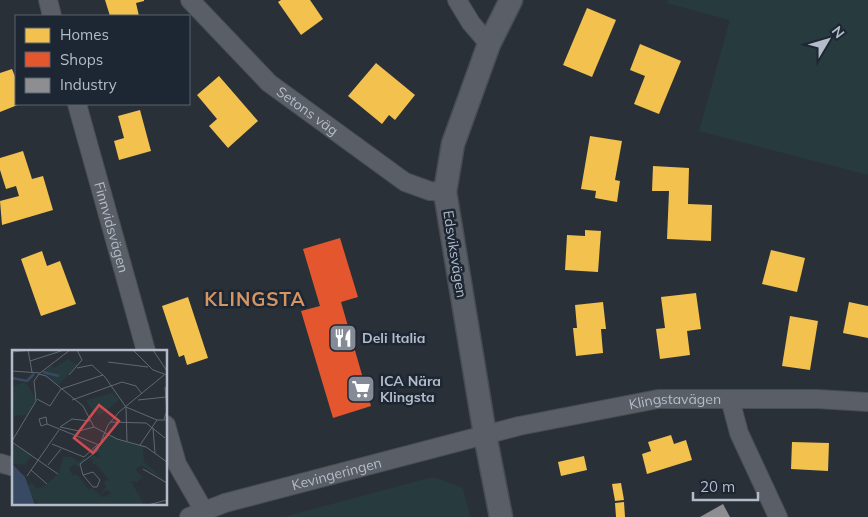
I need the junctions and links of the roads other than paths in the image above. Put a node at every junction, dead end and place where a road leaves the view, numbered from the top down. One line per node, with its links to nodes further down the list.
1 (48, 0): 5 (street)
2 (190, 0): 8 (street, Setons väg)
3 (457, 0): 6 (street)
4 (511, 0): 6 (street, Edsviksvägen)
5 (52, 15)
6 (489, 44): 8 (street, Edsviksvägen)
7 (77, 105): 9 (street, Finnvidsvägen)
8 (445, 192): 12 (street, Edsviksvägen)
9 (146, 350)
10 (730, 399): 11 (street, Klingstavägen); 12 (street, Klingstavägen); 17 (street)
11 (868, 402)
12 (485, 435): 15 (street, Kevingeringen); 16 (street, Edsviksvägen)
13 (168, 438): 14 (street)
14 (172, 465): 15 (street)
15 (196, 514)
16 (501, 517)
17 (778, 517)

